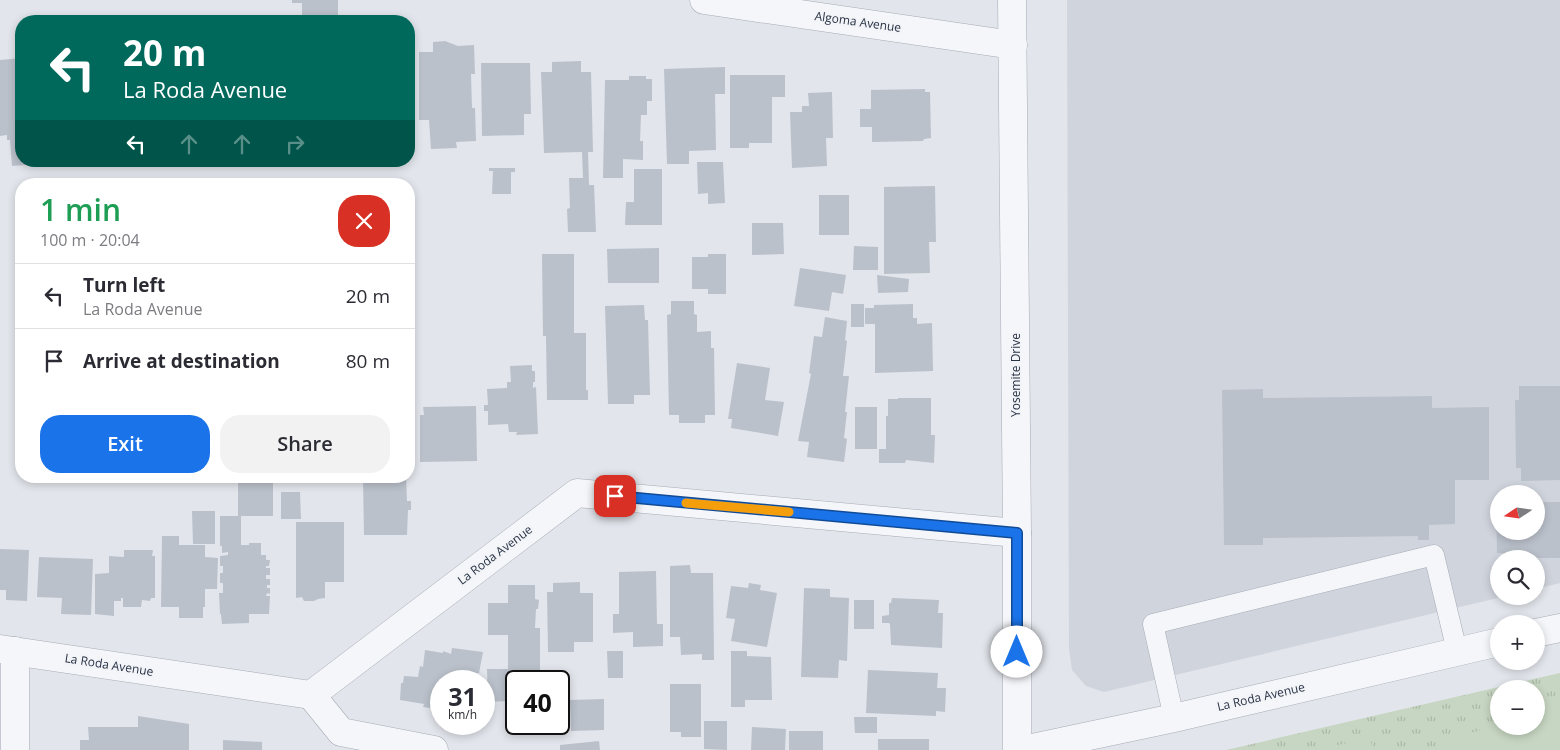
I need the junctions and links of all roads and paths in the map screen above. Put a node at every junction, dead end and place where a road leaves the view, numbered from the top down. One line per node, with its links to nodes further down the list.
1 (704, 0): 3 (street, Algoma Avenue)
2 (1012, 0): 3 (street, Yosemite Drive)
3 (1013, 45): 4 (street, Yosemite Drive)
4 (1017, 533): 10 (street, La Roda Avenue); 14 (street, Yosemite Drive)
5 (1560, 628): 6 (street)
6 (1545, 631)
7 (1490, 644): 9 (street, La Roda Avenue)
8 (8, 650): 10 (street, La Roda Avenue); 12 (street)
9 (1457, 651): 11 (street, La Roda Avenue); 11 (lane)
10 (311, 695): 13 (street)
11 (1174, 718): 15 (street, La Roda Avenue)
12 (15, 750)
13 (434, 750)
14 (1017, 750)
15 (1024, 750)

